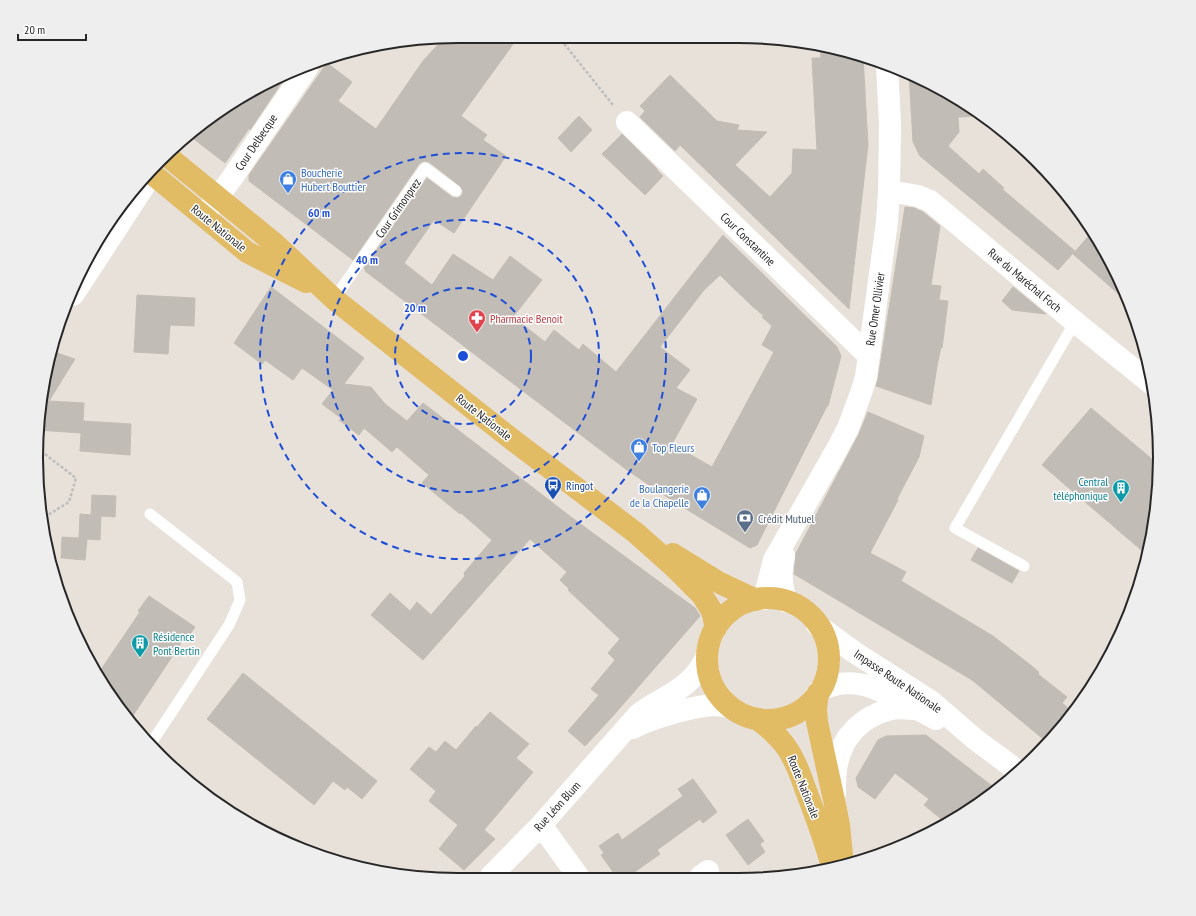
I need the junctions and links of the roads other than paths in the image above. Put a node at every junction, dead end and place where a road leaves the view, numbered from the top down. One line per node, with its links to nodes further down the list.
1 (887, 71): 6 (street, Rue Omer Ollivier)
2 (303, 73): 9 (street, Cour Delbecque)
3 (627, 122): 14 (street, Cour Constantine)
4 (171, 159): 9 (main road, Route Nationale)
5 (159, 171): 10 (main road, Route Nationale)
6 (889, 190): 13 (street, Rue du Maréchal Foch); 14 (street, Rue Omer Ollivier)
7 (456, 191): 12 (lane, Cour Grimonprez)
8 (138, 193): 11 (street)
9 (217, 198): 10 (street, Cour Delbecque); 12 (main road, Route Nationale)
10 (204, 216): 12 (main road, Route Nationale)
11 (87, 272)
12 (334, 299): 17 (main road, Route Nationale)
13 (1075, 322): 15 (street, Rue du Maréchal Foch); 19 (lane)
14 (869, 356): 18 (street, Rue Omer Ollivier)
15 (1145, 379)
16 (150, 514): 30 (lane)
17 (636, 533): 20 (main road, Route Nationale); 23 (main road, Route Nationale)
18 (789, 534): 20 (street, Rue Omer Ollivier); 21 (street, Rue Omer Ollivier)
19 (1024, 566)
20 (760, 600): 21 (main road); 23 (main road)
21 (787, 602): 22 (main road)
22 (817, 625): 25 (main road); 31 (street, Impasse Route Nationale)
23 (716, 628): 24 (main road)
24 (707, 656): 26 (main road); 29 (street, Rue Léon Blum)
25 (819, 692): 27 (street, Impasse Route Nationale); 28 (main road); 33 (main road, Route Nationale)
26 (730, 707): 28 (main road); 29 (street, Rue Léon Blum)
27 (916, 709): 31 (street, Impasse Route Nationale); 33 (street, Route Nationale)
28 (757, 719): 36 (main road, Route Nationale)
29 (622, 734): 34 (street, Rue Léon Blum)
30 (154, 740)
31 (976, 740): 32 (street, Impasse Route Nationale)
32 (1014, 768)
33 (834, 800): 35 (main road, Route Nationale)
34 (541, 825): 37 (street, Rue Léon Blum); 38 (street)
35 (842, 860)
36 (831, 862)
37 (494, 873)
38 (576, 873)

